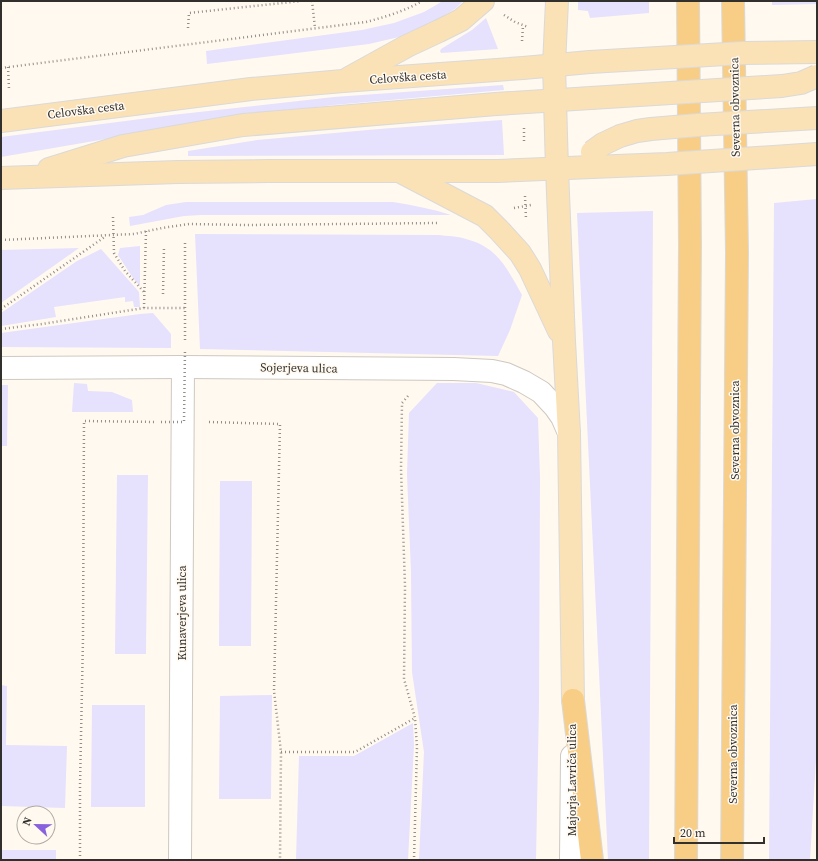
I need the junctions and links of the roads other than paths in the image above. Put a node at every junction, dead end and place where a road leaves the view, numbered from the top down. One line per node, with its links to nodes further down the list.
1 (483, 1): 8 (main road)
2 (557, 1): 6 (main road)
3 (688, 1): 25 (highway)
4 (733, 1): 26 (highway, Severna obvoznica)
5 (817, 52): 6 (main road, Celovška cesta, bridge)
6 (554, 65): 8 (main road, Celovška cesta); 9 (main road)
7 (817, 76): 9 (main road, bridge)
8 (343, 81): 11 (main road, Celovška cesta)
9 (555, 100): 13 (main road); 15 (main road)
10 (817, 118): 13 (main road, bridge)
11 (1, 120)
12 (817, 154): 13 (main road, bridge)
13 (579, 164): 14 (main road); 17 (main road)
14 (400, 172): 15 (main road); 17 (main road)
15 (23, 177): 16 (main road)
16 (1, 178)
17 (564, 340): 20 (main road)
18 (184, 358): 19 (street, Sojerjeva ulica); 20 (street, Sojerjeva ulica); 22 (street, Kunaverjeva ulica)
19 (1, 368)
20 (569, 433): 21 (main road)
21 (573, 700): 23 (street, Majorja Lavriča ulica); 24 (highway)
22 (180, 860)
23 (572, 860)
24 (592, 860)
25 (686, 860)
26 (732, 860)

